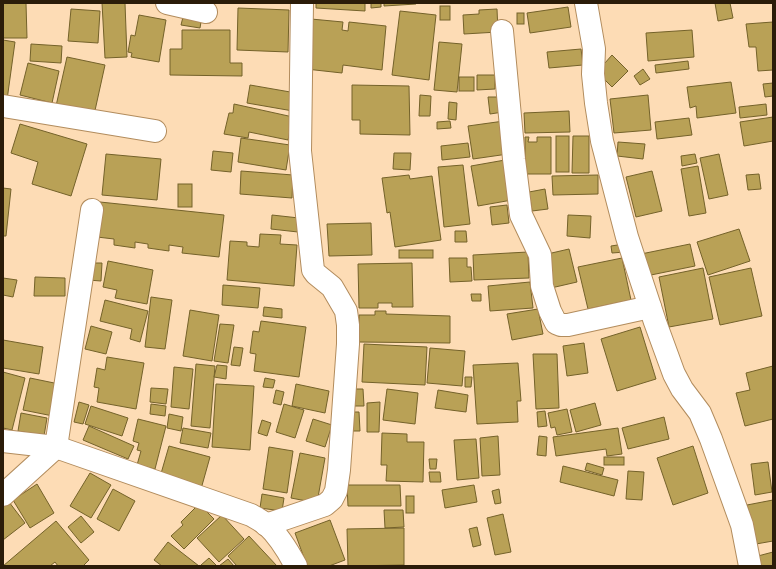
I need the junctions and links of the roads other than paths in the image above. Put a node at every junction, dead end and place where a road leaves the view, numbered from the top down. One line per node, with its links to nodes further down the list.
1 (167, 3): 4 (street)
2 (302, 3): 13 (street)
3 (586, 3): 9 (street)
4 (206, 12)
5 (502, 31): 9 (street)
6 (3, 106): 7 (street)
7 (156, 131)
8 (92, 210): 11 (street)
9 (650, 307): 15 (street)
10 (3, 441): 11 (street)
11 (56, 447): 12 (street); 13 (street)
12 (3, 495)
13 (266, 525): 14 (street)
14 (296, 566)
15 (750, 566)

